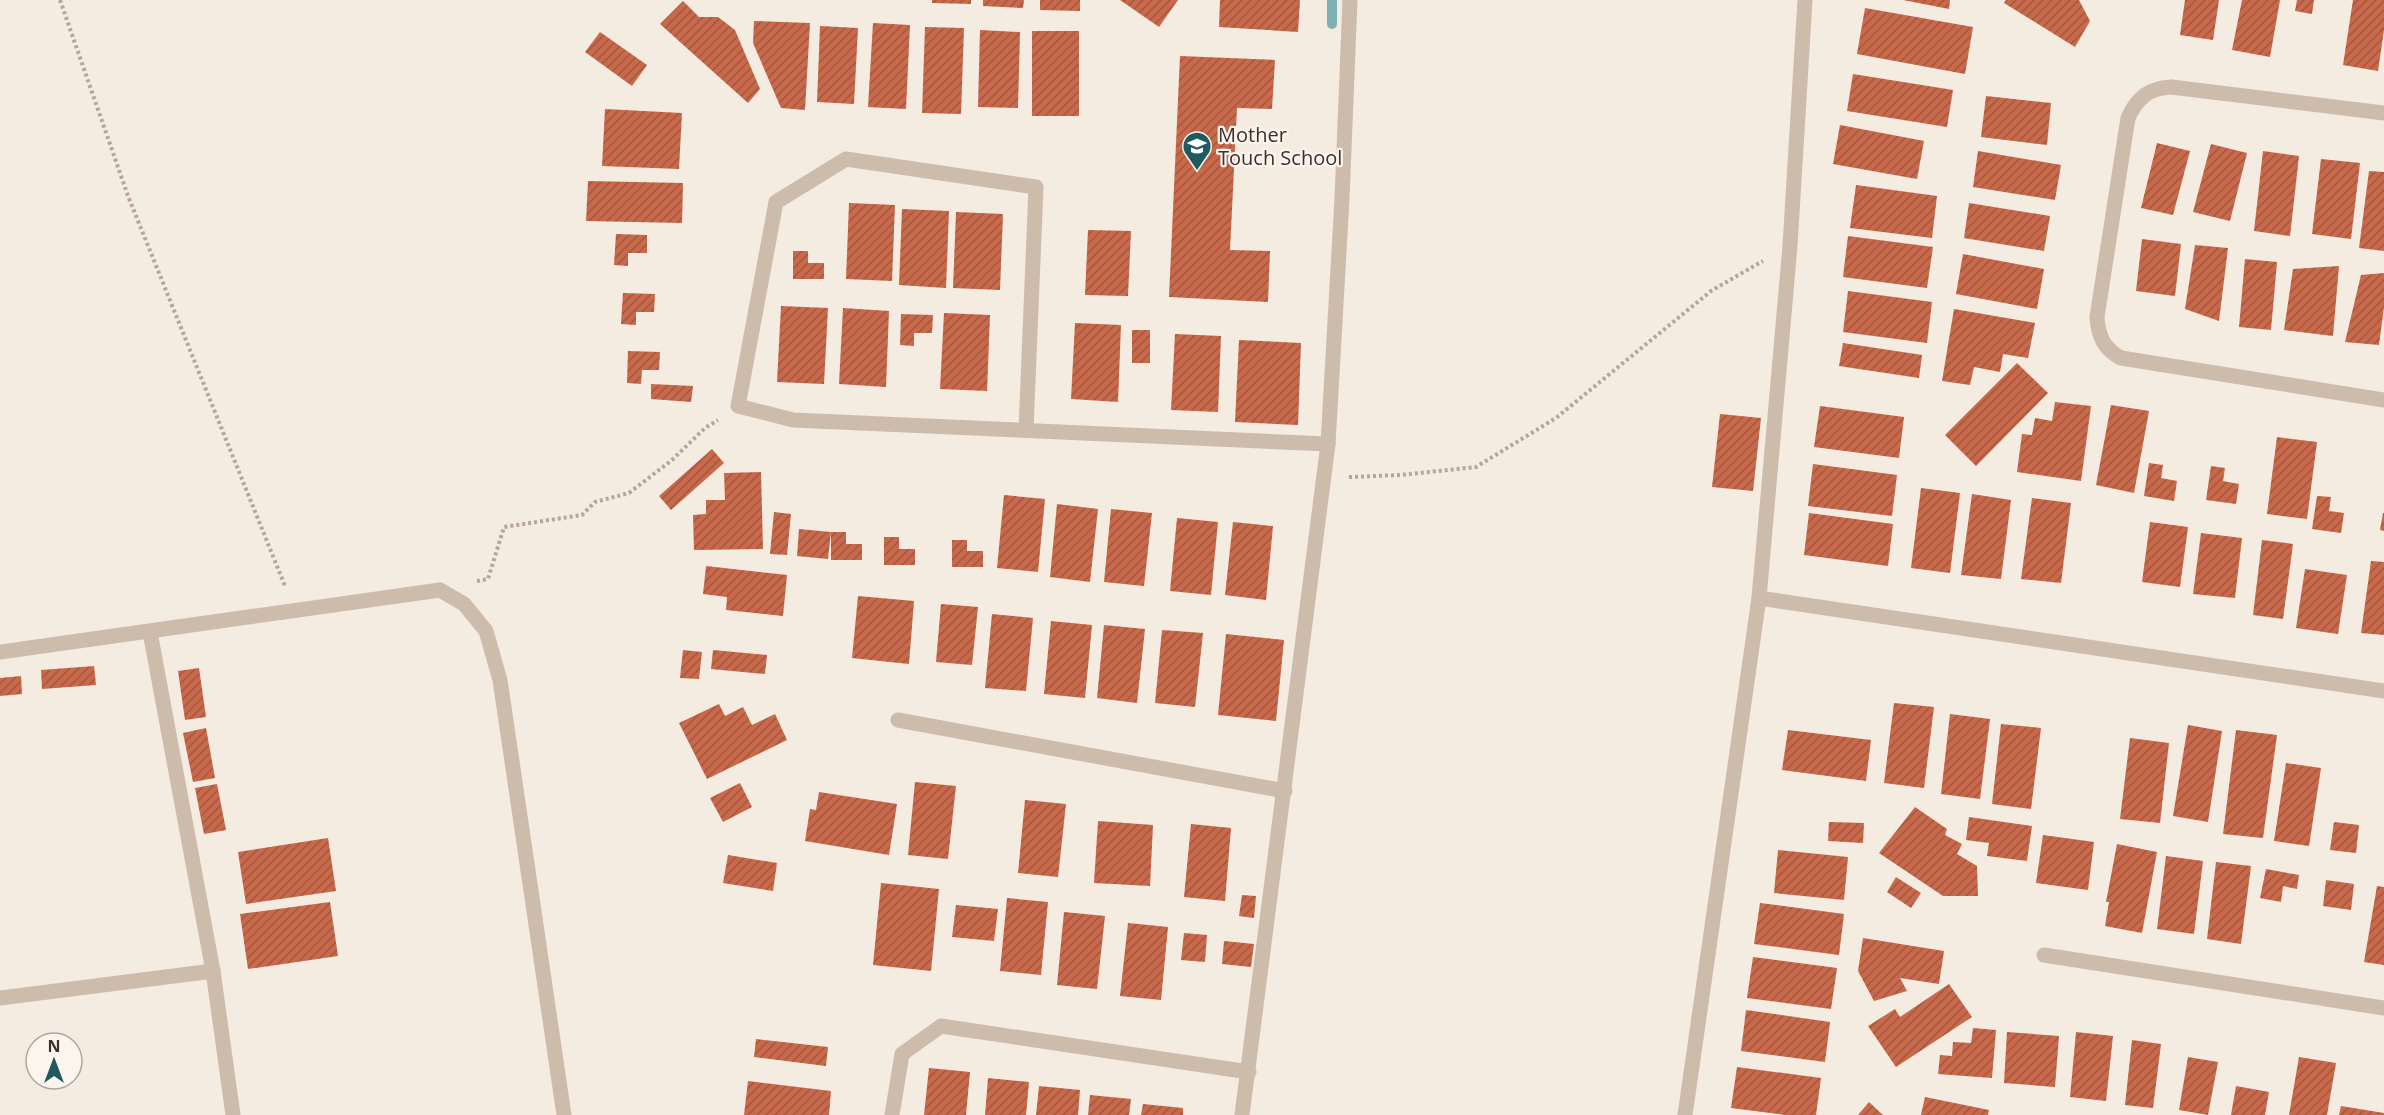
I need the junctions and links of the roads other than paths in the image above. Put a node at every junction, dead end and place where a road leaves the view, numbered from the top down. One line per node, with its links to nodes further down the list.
1 (1350, 0): 6 (street)
2 (1805, 0): 7 (street)
3 (2384, 113): 4 (street)
4 (2384, 399)
5 (1026, 430): 5 (street); 6 (street)
6 (1328, 444): 12 (street)
7 (1759, 598): 10 (street); 22 (street)
8 (150, 632): 9 (street); 14 (street); 19 (street)
9 (0, 652)
10 (2384, 691)
11 (898, 720): 12 (street)
12 (1285, 790): 17 (street)
13 (2044, 955): 16 (street)
14 (213, 971): 15 (street); 18 (street)
15 (0, 998)
16 (2384, 1008)
17 (1249, 1072): 20 (street); 21 (street)
18 (232, 1115)
19 (564, 1115)
20 (892, 1115)
21 (1242, 1115)
22 (1685, 1115)

